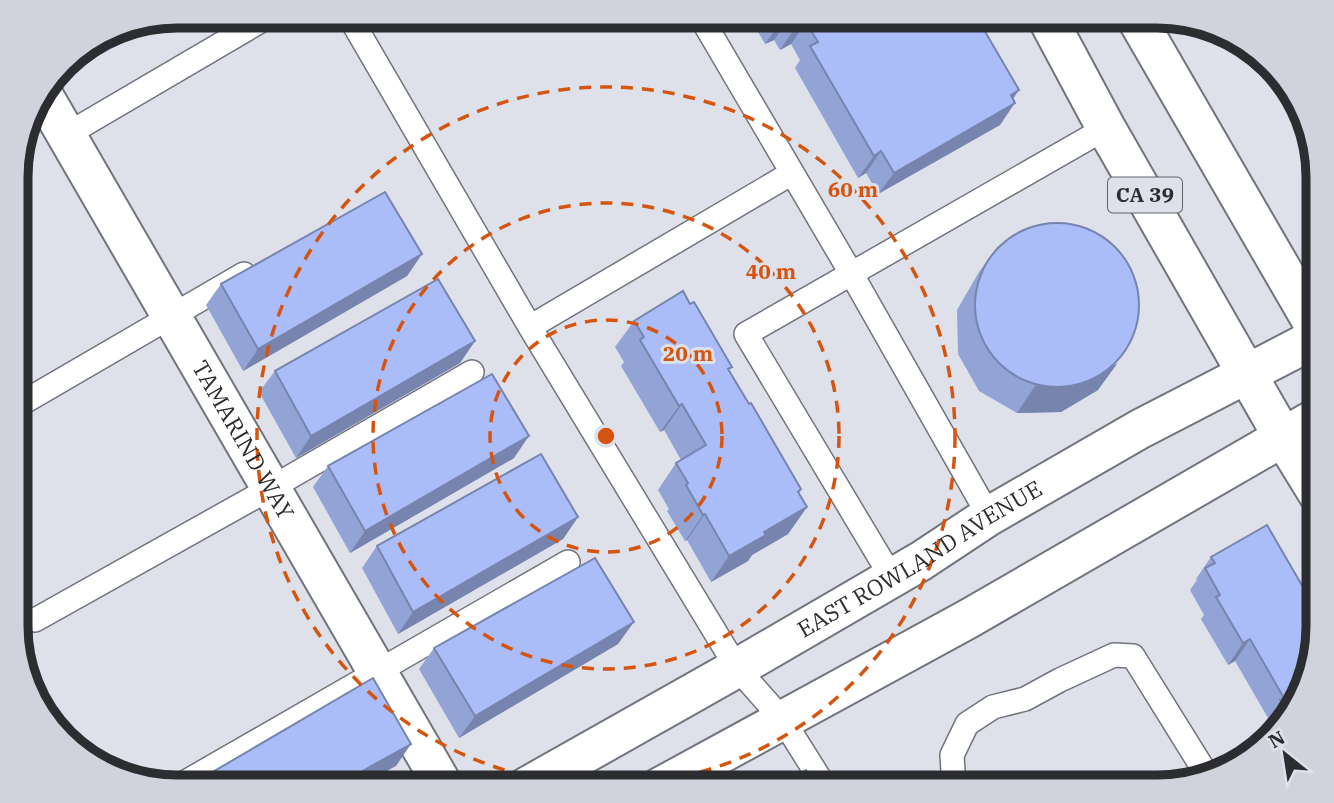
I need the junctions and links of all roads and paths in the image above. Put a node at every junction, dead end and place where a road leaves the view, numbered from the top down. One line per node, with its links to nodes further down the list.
1 (248, 28): 8 (lane)
2 (356, 28): 14 (lane)
3 (707, 28): 9 (lane)
4 (1052, 28): 7 (street, CA 39)
5 (1142, 28): 12 (street)
6 (48, 103): 8 (street, TAMARIND WAY)
7 (1106, 128): 11 (lane); 17 (street, CA 39)
8 (66, 135): 13 (street, TAMARIND WAY)
9 (792, 173): 11 (lane); 14 (lane)
10 (265, 262): 13 (lane)
11 (851, 273): 23 (lane); 25 (lane)
12 (1306, 313)
13 (171, 317): 18 (lane); 22 (street, TAMARIND WAY)
14 (530, 327): 27 (lane)
15 (1306, 341): 17 (street, EAST ROWLAND AVENUE)
16 (472, 372): 22 (lane)
17 (1247, 373): 20 (street, CA 39); 23 (street, EAST ROWLAND AVENUE)
18 (28, 400)
19 (1306, 424): 20 (street)
20 (1283, 437): 21 (street, CA 39); 29 (street)
21 (1306, 474)
22 (271, 488): 26 (lane); 28 (street, TAMARIND WAY)
23 (989, 516): 25 (street, EAST ROWLAND AVENUE)
24 (568, 562): 28 (lane)
25 (892, 578): 27 (street, EAST ROWLAND AVENUE)
26 (35, 620)
27 (737, 668): 29 (lane); 33 (street, EAST ROWLAND AVENUE)
28 (377, 672): 31 (lane); 32 (street, TAMARIND WAY)
29 (783, 720): 34 (street); 35 (lane)
30 (1202, 768): 36 (lane)
31 (198, 775)
32 (437, 775)
33 (547, 775)
34 (682, 775)
35 (817, 775)
36 (953, 775)

